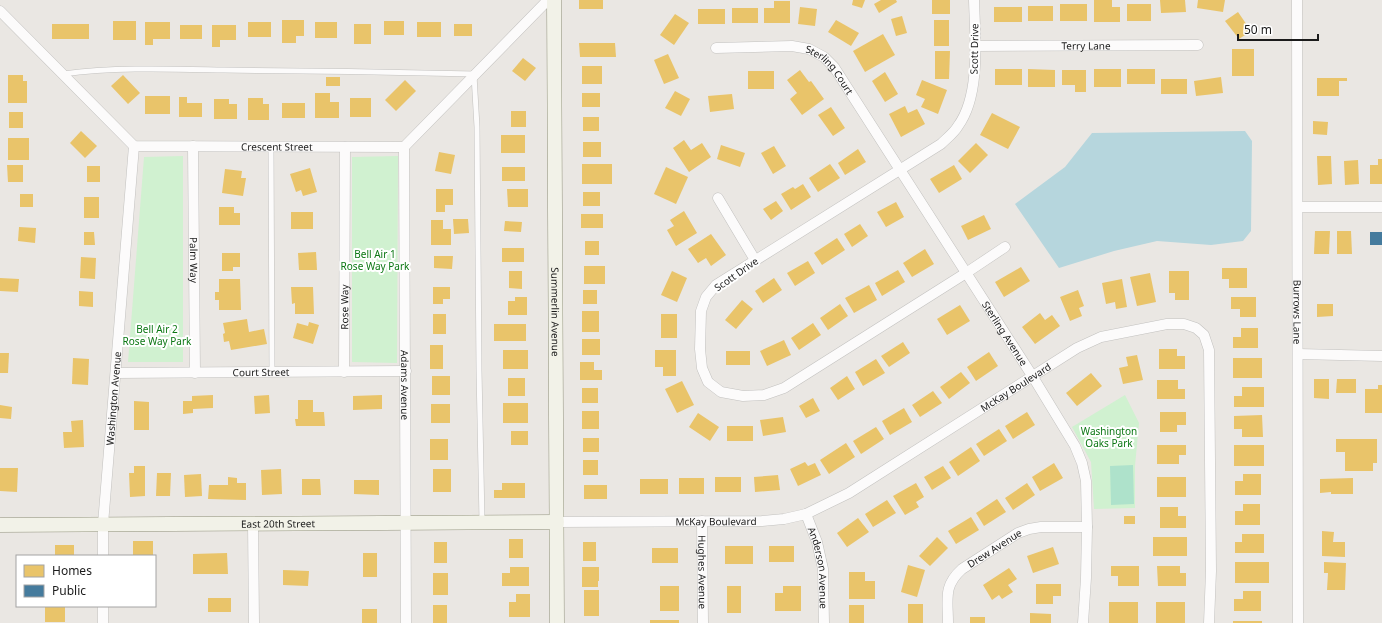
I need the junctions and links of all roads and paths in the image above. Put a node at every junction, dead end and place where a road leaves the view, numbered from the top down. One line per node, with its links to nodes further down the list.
1 (548, 0): 10 (street)
2 (554, 0): 35 (street, Summerlin Avenue)
3 (974, 0): 7 (street, Scott Drive)
4 (1297, 0): 18 (street, Burrows Lane)
5 (0, 11): 9 (street)
6 (1198, 45): 7 (street, Terry Lane)
7 (975, 46): 16 (street, Scott Drive)
8 (716, 48): 16 (street, Sterling Court)
9 (62, 74): 10 (lane); 11 (street)
10 (475, 75): 15 (street); 34 (lane)
11 (134, 146): 12 (street, Crescent Street); 28 (street, Washington Avenue)
12 (193, 146): 13 (street, Crescent Street); 29 (street, Palm Way)
13 (271, 147): 14 (street, Crescent Street); 26 (lane)
14 (345, 147): 15 (street, Crescent Street); 27 (street, Rose Way)
15 (404, 148): 25 (street, Adams Avenue)
16 (900, 170): 21 (street, Scott Drive); 22 (street, Sterling Avenue)
17 (718, 198): 21 (street)
18 (1298, 207): 19 (street); 23 (street, Burrows Lane)
19 (1382, 207)
20 (1005, 247): 22 (street, Scott Drive)
21 (755, 260): 22 (street, Scott Drive)
22 (966, 273): 30 (street, Sterling Avenue)
23 (1298, 354): 24 (street); 51 (street, Burrows Lane)
24 (1382, 356)
25 (406, 371): 27 (street, Court Street); 33 (street, Adams Avenue)
26 (272, 372): 27 (street, Court Street); 29 (street, Court Street)
27 (344, 372)
28 (116, 373): 29 (street, Court Street); 36 (street, Washington Avenue)
29 (195, 373)
30 (1033, 377): 31 (street, McKay Boulevard); 39 (street, Sterling Avenue); 50 (street, McKay Boulevard)
31 (806, 514): 32 (street, McKay Boulevard); 47 (street, Anderson Avenue)
32 (702, 521): 35 (street, McKay Boulevard); 46 (street, Hughes Avenue)
33 (405, 522): 34 (street, East 20th Street); 37 (street, East 20th Street); 44 (street, Adams Avenue)
34 (482, 522): 35 (street, East 20th Street)
35 (557, 522): 45 (street, Summerlin Avenue)
36 (103, 524): 37 (street, East 20th Street); 38 (street, East 20th Street); 40 (street, Washington Avenue)
37 (253, 524): 43 (street)
38 (0, 525)
39 (1087, 527): 48 (street, Drew Avenue); 49 (street, Sterling Avenue)
40 (103, 555)
41 (103, 607): 42 (street)
42 (103, 623)
43 (254, 623)
44 (406, 623)
45 (557, 623)
46 (703, 623)
47 (824, 623)
48 (948, 623)
49 (1083, 623)
50 (1209, 623)
51 (1298, 623)

